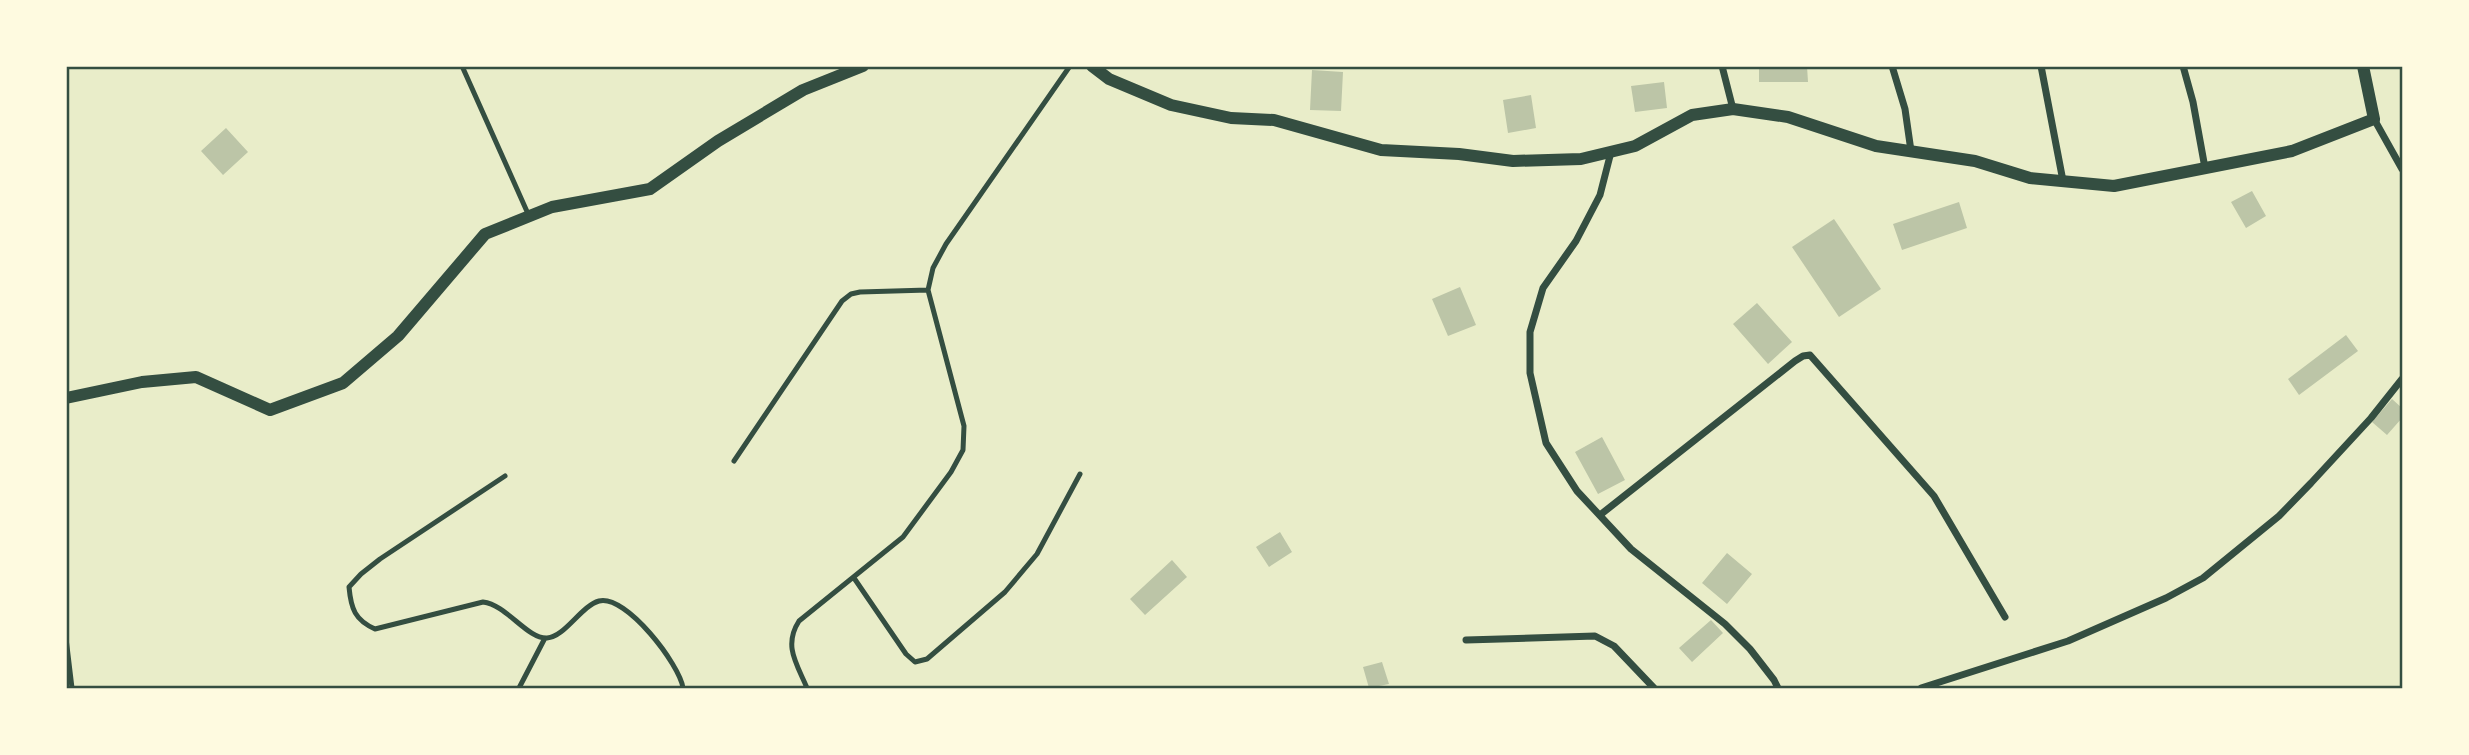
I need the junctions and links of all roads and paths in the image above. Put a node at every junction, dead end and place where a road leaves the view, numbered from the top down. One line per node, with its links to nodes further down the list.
1 (462, 66): 17 (lane)
2 (863, 66): 17 (street)
3 (1070, 66): 18 (lane)
4 (1092, 66): 13 (street)
5 (1722, 66): 10 (street)
6 (1892, 66): 12 (street)
7 (2041, 66): 16 (street)
8 (2183, 66): 14 (street)
9 (2363, 66): 11 (street)
10 (1733, 109): 12 (street); 13 (street)
11 (2374, 118): 14 (street); 15 (street)
12 (1911, 151): 16 (street)
13 (1611, 152): 24 (street)
14 (2205, 167): 16 (street)
15 (2403, 169)
16 (2063, 181)
17 (529, 216): 20 (street)
18 (928, 290): 21 (lane); 25 (lane)
19 (2403, 379): 36 (street)
20 (66, 398)
21 (734, 460)
22 (1080, 474): 25 (lane)
23 (505, 476): 28 (lane)
24 (1600, 515): 26 (street); 35 (street)
25 (854, 578): 33 (lane)
26 (2005, 617)
27 (66, 638): 30 (lane)
28 (545, 638): 31 (lane); 32 (lane)
29 (1466, 640): 34 (street)
30 (72, 688)
31 (519, 688)
32 (683, 688)
33 (807, 688)
34 (1654, 688)
35 (1778, 688)
36 (1921, 688)

